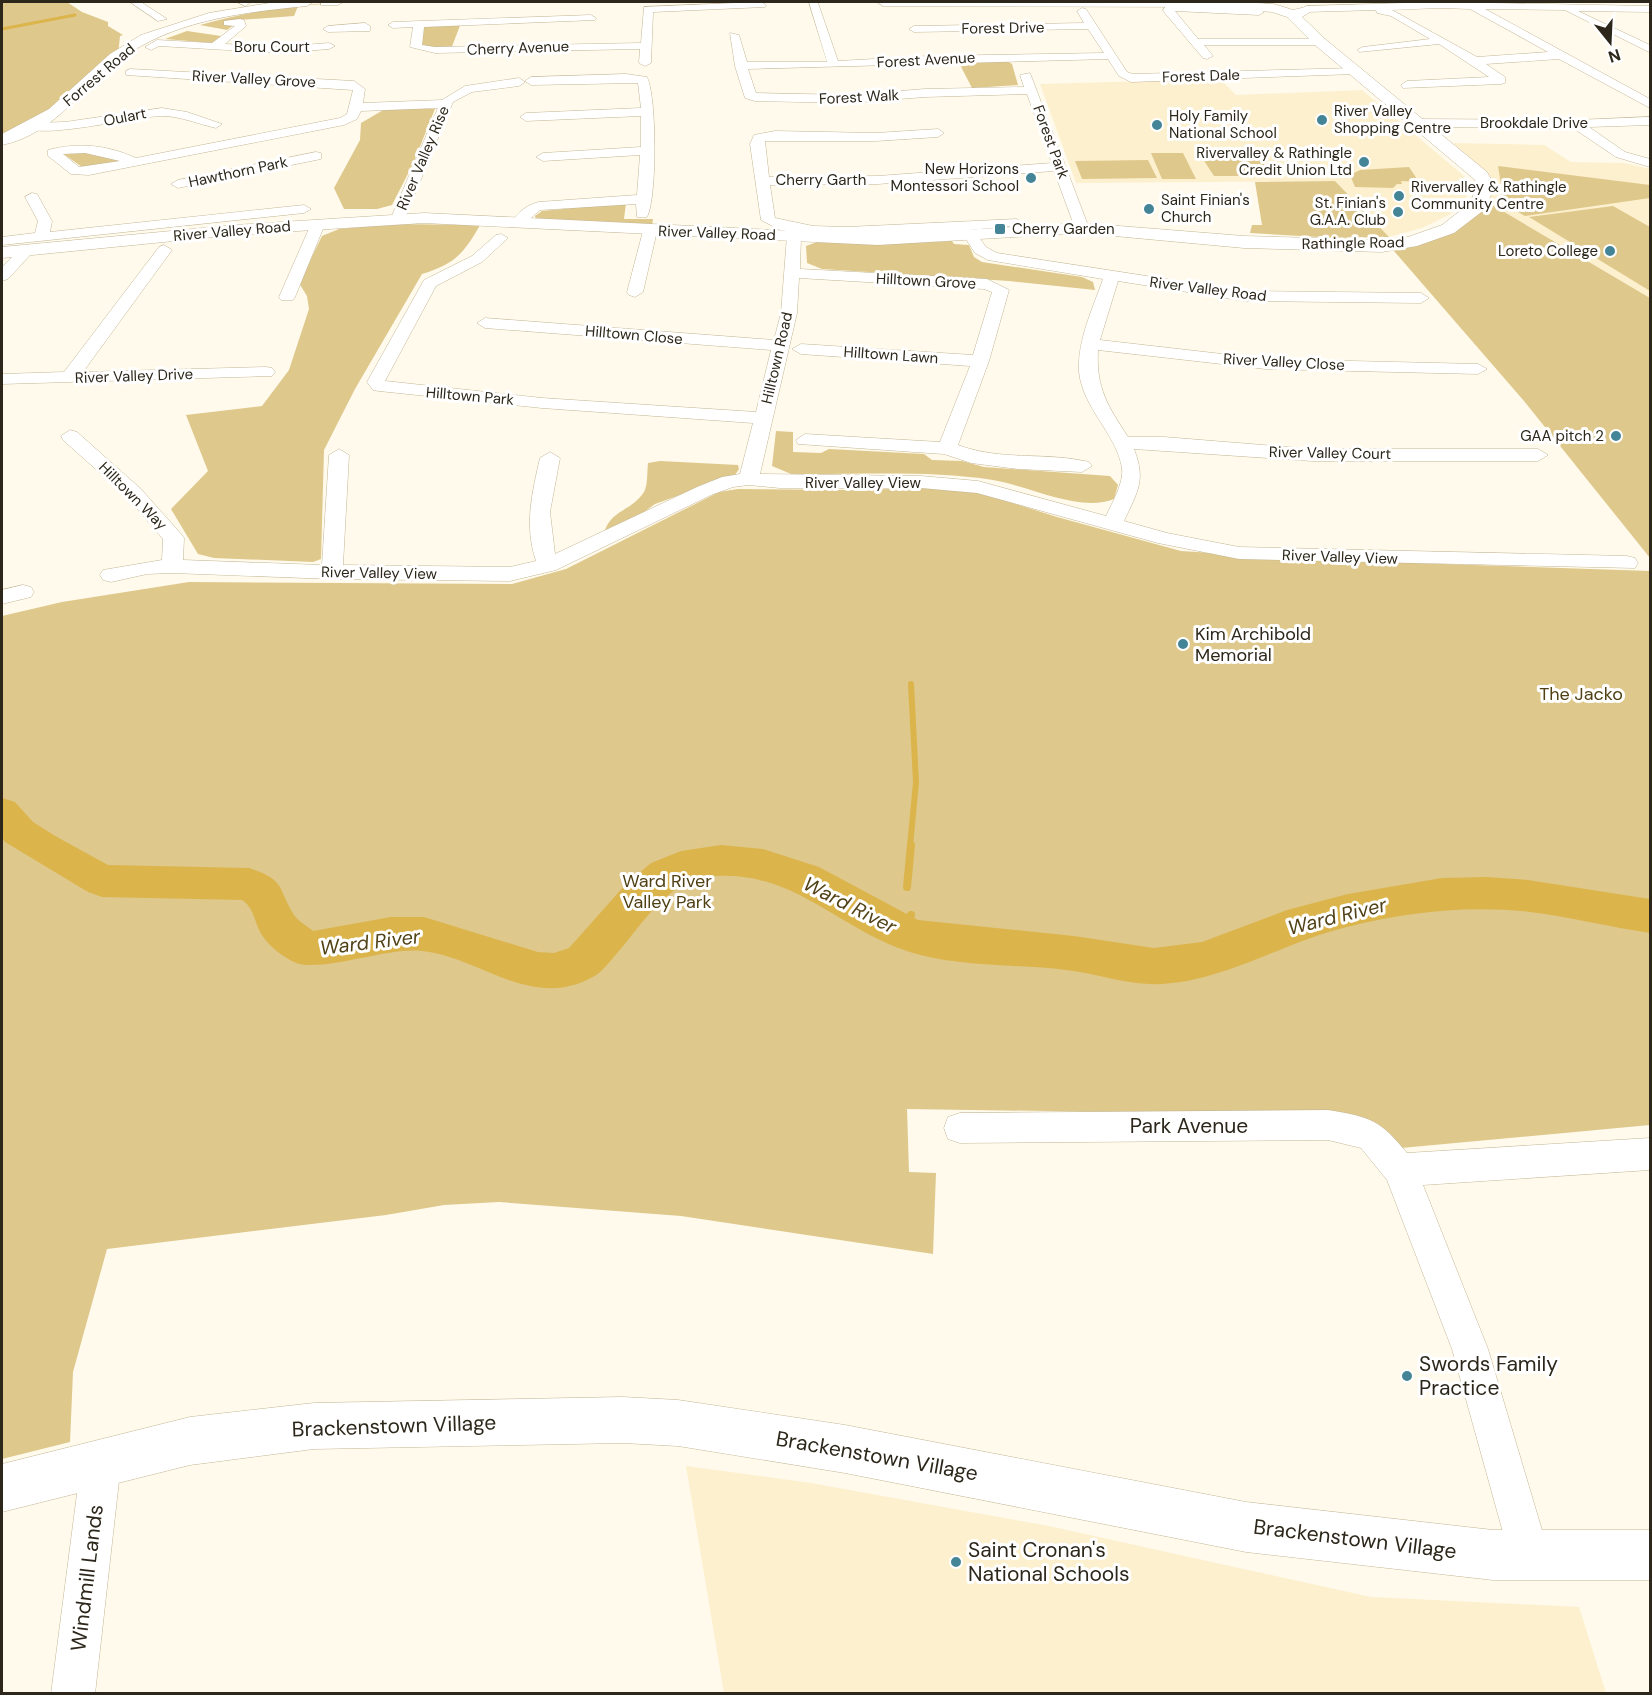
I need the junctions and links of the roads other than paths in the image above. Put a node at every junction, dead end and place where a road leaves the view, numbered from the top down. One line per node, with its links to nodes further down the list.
1 (135, 2): 20 (street)
2 (307, 2): 24 (street, Forrest Road)
3 (338, 2): 5 (street)
4 (883, 2): 8 (street)
5 (325, 3)
6 (813, 3): 44 (street)
7 (721, 4): 9 (street); 35 (street)
8 (991, 4): 11 (street); 26 (street)
9 (761, 5)
10 (1473, 6): 12 (street); 13 (street); 38 (street)
11 (1274, 8): 13 (street); 17 (street)
12 (1564, 8): 14 (street); 37 (street)
13 (1306, 9): 17 (street)
14 (1650, 9)
15 (1082, 11): 25 (street, Forest Dale)
16 (1259, 12): 31 (street)
17 (1292, 14): 32 (street, Rathingle Road)
18 (1330, 16): 30 (street)
19 (591, 18): 22 (street, Cherry Avenue)
20 (162, 19)
21 (228, 22): 28 (street, Boru Court)
22 (419, 24): 23 (street, Cherry Avenue); 35 (street, Cherry Avenue)
23 (393, 25)
24 (180, 26): 28 (street, Boru Court); 62 (street, Forrest Road)
25 (1091, 26): 26 (street, Forest Drive); 39 (street, Forest Dale)
26 (1003, 28): 42 (street, Forest Drive)
27 (366, 29): 34 (street, Boru Court)
28 (234, 33): 34 (street, Boru Court)
29 (734, 35): 45 (street, Forest Walk)
30 (1440, 41): 36 (street); 43 (street)
31 (1195, 42): 32 (street); 40 (street)
32 (1320, 42): 46 (street, Rathingle Road)
33 (151, 46): 34 (street, Boru Court)
34 (215, 46)
35 (645, 46): 48 (street)
36 (1363, 50)
37 (1649, 50)
38 (1561, 55): 43 (street); 50 (street)
39 (1110, 56): 41 (street, Forest Avenue); 46 (street, Forest Dale)
40 (1208, 56)
41 (1019, 57): 42 (street, Forest Avenue); 52 (street, Forest Park)
42 (928, 59): 44 (street, Forest Avenue)
43 (1474, 61): 51 (street)
44 (834, 64): 45 (street, Forest Avenue)
45 (741, 66): 52 (street, Forest Walk)
46 (1355, 71): 59 (street, Rathingle Road)
47 (130, 73): 55 (street, River Valley Grove)
48 (645, 73)
49 (1641, 83): 50 (street)
50 (1613, 84): 54 (street)
51 (1407, 85)
52 (1032, 90): 72 (street, Forest Park)
53 (446, 104): 55 (street); 56 (street, River Valley Rise); 79 (street, River Valley Rise)
54 (1650, 104)
55 (356, 107): 70 (street)
56 (646, 112): 57 (street); 66 (street)
57 (526, 117)
58 (1650, 121): 61 (street, Brookdale Drive)
59 (1417, 123): 61 (street, Brookdale Drive); 83 (street, Rathingle Road)
60 (216, 124): 62 (street, Oulart)
61 (1576, 124): 71 (street)
62 (32, 127): 64 (street, Forrest Road)
63 (938, 133): 73 (street, Cherry Garth)
64 (2, 140)
65 (286, 144): 69 (street, Hawthorn Park)
66 (646, 152): 68 (street); 75 (street)
67 (316, 156): 69 (street, Hawthorn Park)
68 (543, 158)
69 (298, 159): 76 (street, Hawthorn Park)
70 (136, 163): 70 (street)
71 (1650, 163)
72 (1059, 167): 73 (street, Cherry Garth); 83 (street, Forest Park)
73 (763, 181): 81 (street, Cherry Garth)
74 (32, 197): 87 (street)
75 (644, 199): 78 (street); 80 (street)
76 (187, 209): 77 (street); 87 (street)
77 (304, 209)
78 (642, 214)
79 (398, 218): 80 (street, River Valley Road); 82 (street, River Valley Road)
80 (518, 222): 84 (street, River Valley Road)
81 (1012, 222)
82 (318, 224): 91 (street, River Valley Road); 97 (street)
83 (1082, 228): 86 (street, Rathingle Road)
84 (650, 231): 85 (street, River Valley Road); 96 (street)
85 (794, 236): 86 (street, River Valley Road); 93 (street, Hilltown Road)
86 (971, 236): 95 (street, River Valley Road)
87 (42, 237): 89 (street)
88 (501, 238): 108 (street, Hilltown Park)
89 (2, 241)
90 (164, 250): 106 (street)
91 (26, 251): 92 (street, River Valley Road); 94 (street)
92 (2, 253)
93 (791, 273): 101 (street, Hilltown Road); 103 (street, Hilltown Grove)
94 (2, 276)
95 (1111, 277): 98 (street, River Valley Road); 100 (street)
96 (635, 292)
97 (287, 297)
98 (1421, 298)
99 (485, 323): 101 (street, Hilltown Close)
100 (1090, 344): 104 (street, River Valley Close); 111 (street)
101 (782, 346): 108 (street, Hilltown Road)
102 (801, 349): 103 (street, Hilltown Lawn)
103 (980, 361): 112 (street, Hilltown Grove)
104 (1478, 369)
105 (266, 372): 106 (street, River Valley Drive)
106 (69, 378): 107 (street, River Valley Drive)
107 (2, 379)
108 (763, 418): 117 (street, Hilltown Road)
109 (70, 436): 121 (street, Hilltown Way)
110 (805, 440): 112 (street)
111 (1122, 443): 114 (street, River Valley Court); 118 (street)
112 (947, 448): 116 (street)
113 (339, 455): 122 (street)
114 (1538, 455)
115 (550, 458): 120 (street)
116 (1082, 466)
117 (749, 479): 118 (street, River Valley View); 120 (street, River Valley View)
118 (1113, 523): 119 (street, River Valley View)
119 (1627, 563)
120 (548, 565): 122 (street, River Valley View)
121 (172, 566): 122 (street, River Valley View); 123 (street, River Valley View)
122 (332, 572)
123 (111, 574)
124 (23, 592): 125 (street)
125 (2, 597)
126 (960, 1128): 128 (street, Park Avenue)
127 (1650, 1154): 128 (street)
128 (1400, 1170): 132 (street, Park Avenue)
129 (101, 1463): 130 (street, Brackenstown Village); 132 (street, Brackenstown Village); 133 (street, Windmill Lands)
130 (2, 1488)
131 (1650, 1555): 132 (street, Brackenstown Village)
132 (1529, 1557)
133 (73, 1694)

